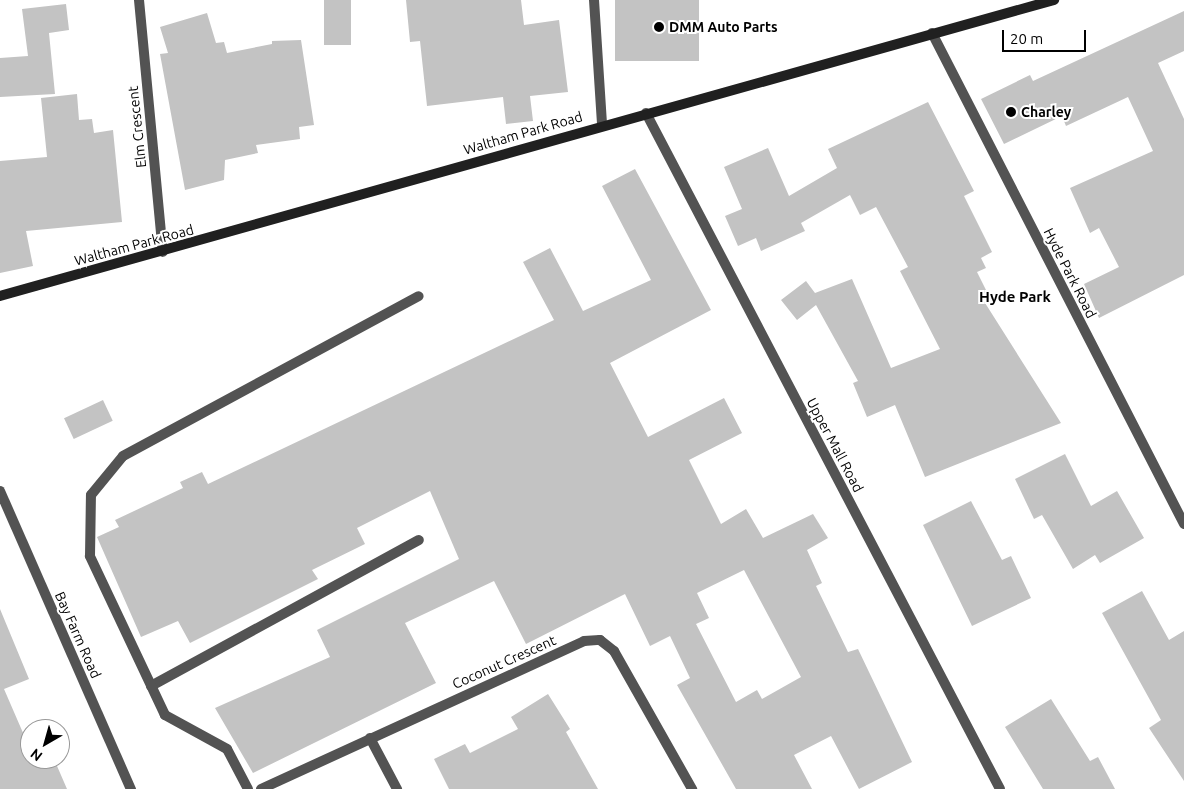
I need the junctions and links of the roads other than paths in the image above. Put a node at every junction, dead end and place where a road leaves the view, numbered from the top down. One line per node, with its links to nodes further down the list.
1 (139, 0): 7 (street, Elm Crescent)
2 (594, 0): 6 (street)
3 (1054, 0): 4 (main road, Waltham Park Road)
4 (932, 33): 5 (main road, Waltham Park Road); 11 (street, Hyde Park Road)
5 (646, 113): 6 (main road, Waltham Park Road); 20 (street, Upper Mall Road)
6 (602, 125): 7 (main road, Waltham Park Road)
7 (164, 252): 8 (main road, Waltham Park Road)
8 (0, 296)
9 (419, 296): 13 (street)
10 (0, 491): 15 (street, Bay Farm Road)
11 (1184, 524)
12 (419, 540): 13 (street)
13 (151, 686): 16 (street)
14 (370, 738): 17 (street, Coconut Crescent); 18 (street); 19 (street, Coconut Crescent)
15 (131, 789)
16 (248, 789)
17 (261, 789)
18 (397, 789)
19 (692, 789)
20 (1000, 789)

